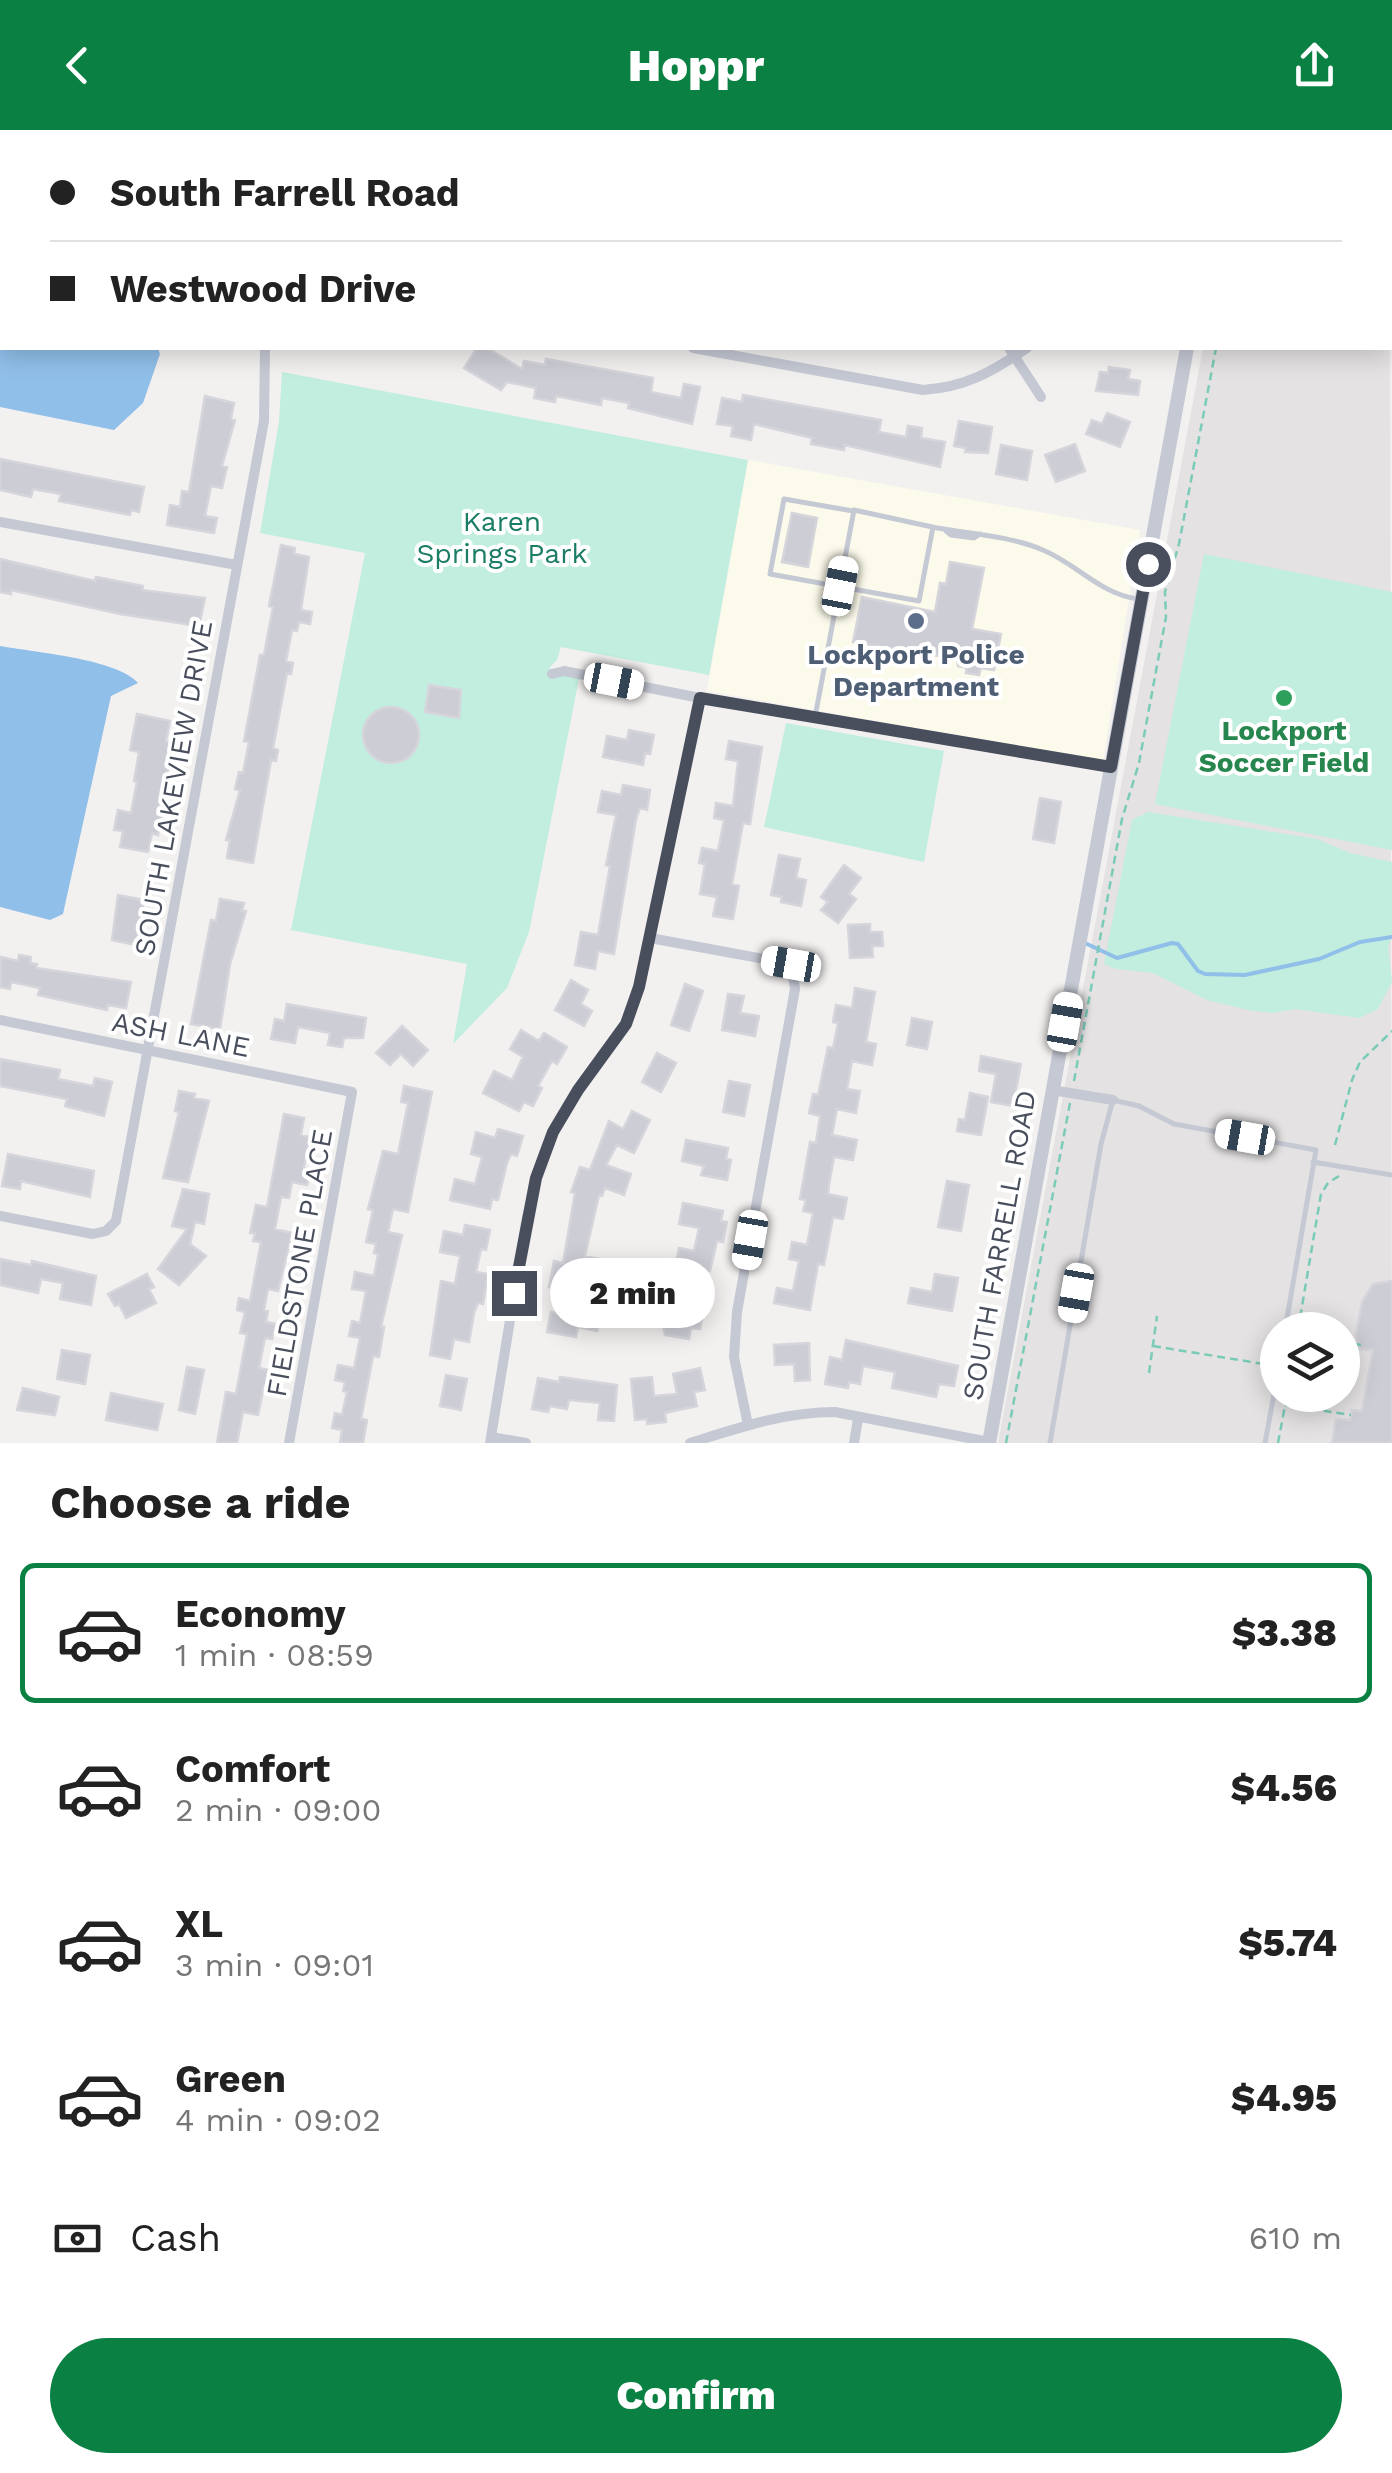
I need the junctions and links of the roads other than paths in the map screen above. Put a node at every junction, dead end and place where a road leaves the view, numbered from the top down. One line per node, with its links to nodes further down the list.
1 (266, 350): 9 (street, SOUTH LAKEVIEW DRIVE)
2 (704, 350): 4 (street)
3 (1187, 350): 11 (street, SOUTH FARRELL ROAD)
4 (1012, 352): 5 (street)
5 (1041, 396)
6 (853, 512): 8 (lane); 10 (lane); 10 (lane)
7 (0, 522): 9 (street)
8 (932, 526): 10 (lane); 11 (lane)
9 (237, 565): 18 (street, SOUTH LAKEVIEW DRIVE)
10 (840, 586): 14 (lane)
11 (1141, 600): 15 (street, SOUTH FARRELL ROAD)
12 (552, 674): 13 (street)
13 (700, 698): 14 (street); 16 (street)
14 (815, 718): 15 (street)
15 (1111, 767): 19 (street, SOUTH FARRELL ROAD)
16 (650, 938): 28 (street); 29 (street)
17 (0, 1020): 18 (street, ASH LANE)
18 (147, 1050): 20 (street, ASH LANE); 24 (street, SOUTH LAKEVIEW DRIVE)
19 (1052, 1090): 21 (street); 34 (street, SOUTH FARRELL ROAD)
20 (352, 1092): 30 (street, FIELDSTONE PLACE)
21 (1113, 1100): 22 (lane); 35 (lane)
22 (1313, 1162): 23 (lane); 25 (lane)
23 (1392, 1175)
24 (0, 1216)
25 (1288, 1312)
26 (1271, 1412): 36 (lane)
27 (858, 1418): 28 (street); 33 (street); 34 (street)
28 (748, 1425): 32 (street)
29 (490, 1440): 31 (street)
30 (289, 1443)
31 (526, 1443)
32 (690, 1443)
33 (854, 1443)
34 (991, 1443)
35 (1050, 1443)
36 (1265, 1443)

